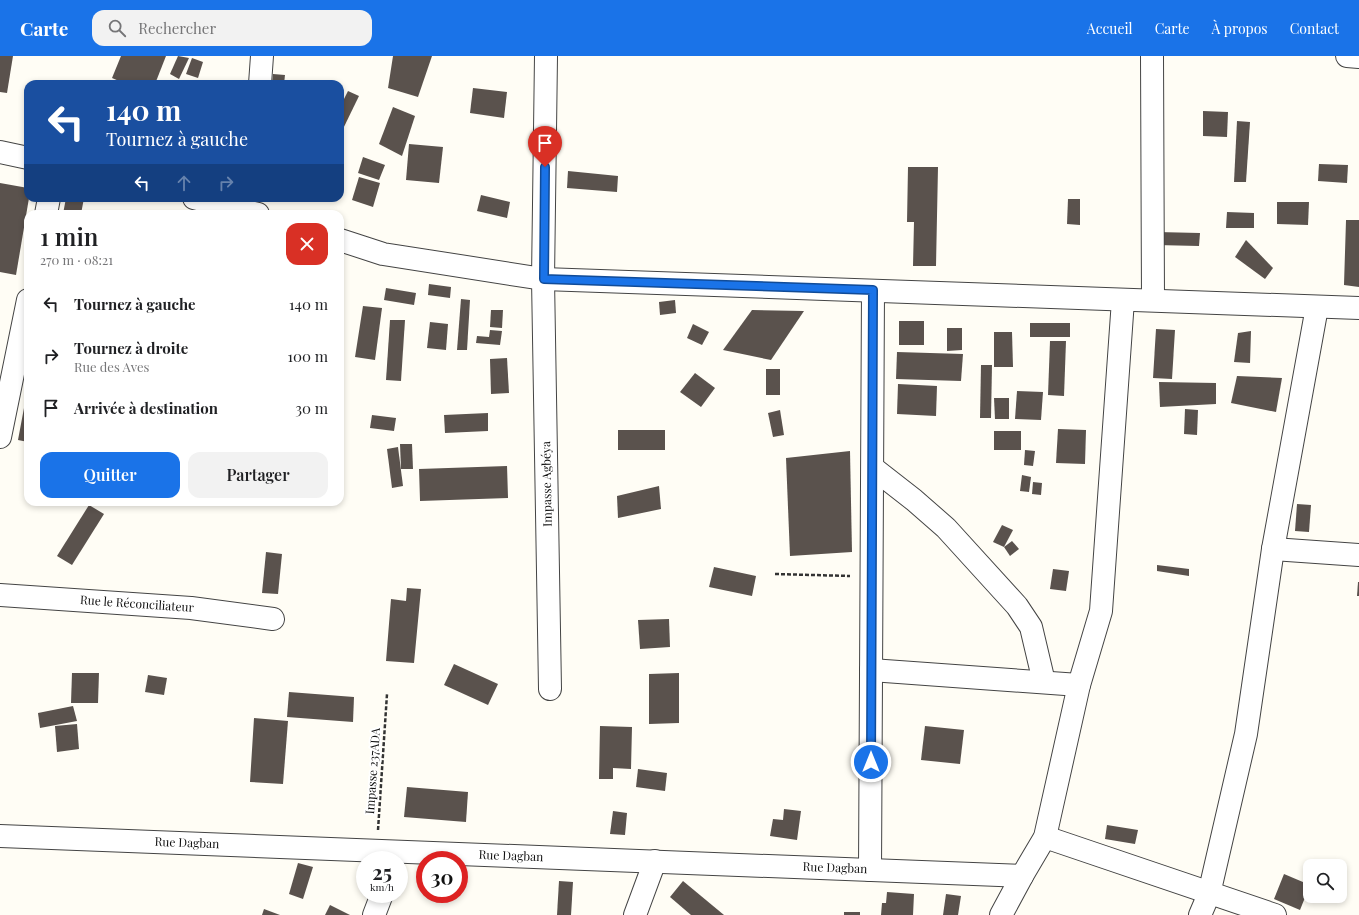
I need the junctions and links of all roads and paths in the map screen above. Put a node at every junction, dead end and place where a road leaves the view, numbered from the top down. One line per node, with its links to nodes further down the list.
1 (262, 56): 6 (street)
2 (546, 56): 12 (street, Impasse Agbéya)
3 (1152, 56): 15 (street)
4 (1347, 56): 5 (street)
5 (1359, 57)
6 (260, 80)
7 (0, 152): 8 (street)
8 (24, 157)
9 (215, 202): 10 (street)
10 (253, 209)
11 (344, 241): 12 (street)
12 (544, 279): 13 (street); 31 (street, Impasse Agbéya)
13 (873, 290): 14 (street); 21 (street)
14 (1123, 300): 15 (street); 30 (street)
15 (1153, 300): 16 (street)
16 (1317, 307): 17 (street); 22 (street)
17 (1359, 308)
18 (24, 337): 19 (street)
19 (21, 365): 20 (street)
20 (0, 437)
21 (873, 468): 25 (street); 29 (street)
22 (1273, 549): 23 (street); 41 (street)
23 (1359, 555)
24 (775, 574): 25 (path)
25 (872, 577): 28 (street)
26 (0, 595): 27 (street, Rue le Réconciliateur)
27 (273, 619)
28 (871, 670): 29 (street); 39 (street)
29 (1044, 682): 30 (street)
30 (1079, 685): 34 (street)
31 (550, 689)
32 (387, 694): 35 (path, Impasse 237ADA)
33 (0, 836): 36 (street, Rue Dagban)
34 (1046, 836): 40 (street); 41 (street)
35 (390, 851)
36 (356, 852)
37 (408, 854): 38 (street, Rue Dagban)
38 (655, 861): 39 (street, Rue Dagban); 44 (street)
39 (870, 870): 40 (street, Rue Dagban)
40 (1022, 876): 45 (street)
41 (1209, 894): 46 (street); 47 (street)
42 (379, 903): 43 (street)
43 (374, 915)
44 (635, 915)
45 (1001, 915)
46 (1200, 915)
47 (1275, 915)

